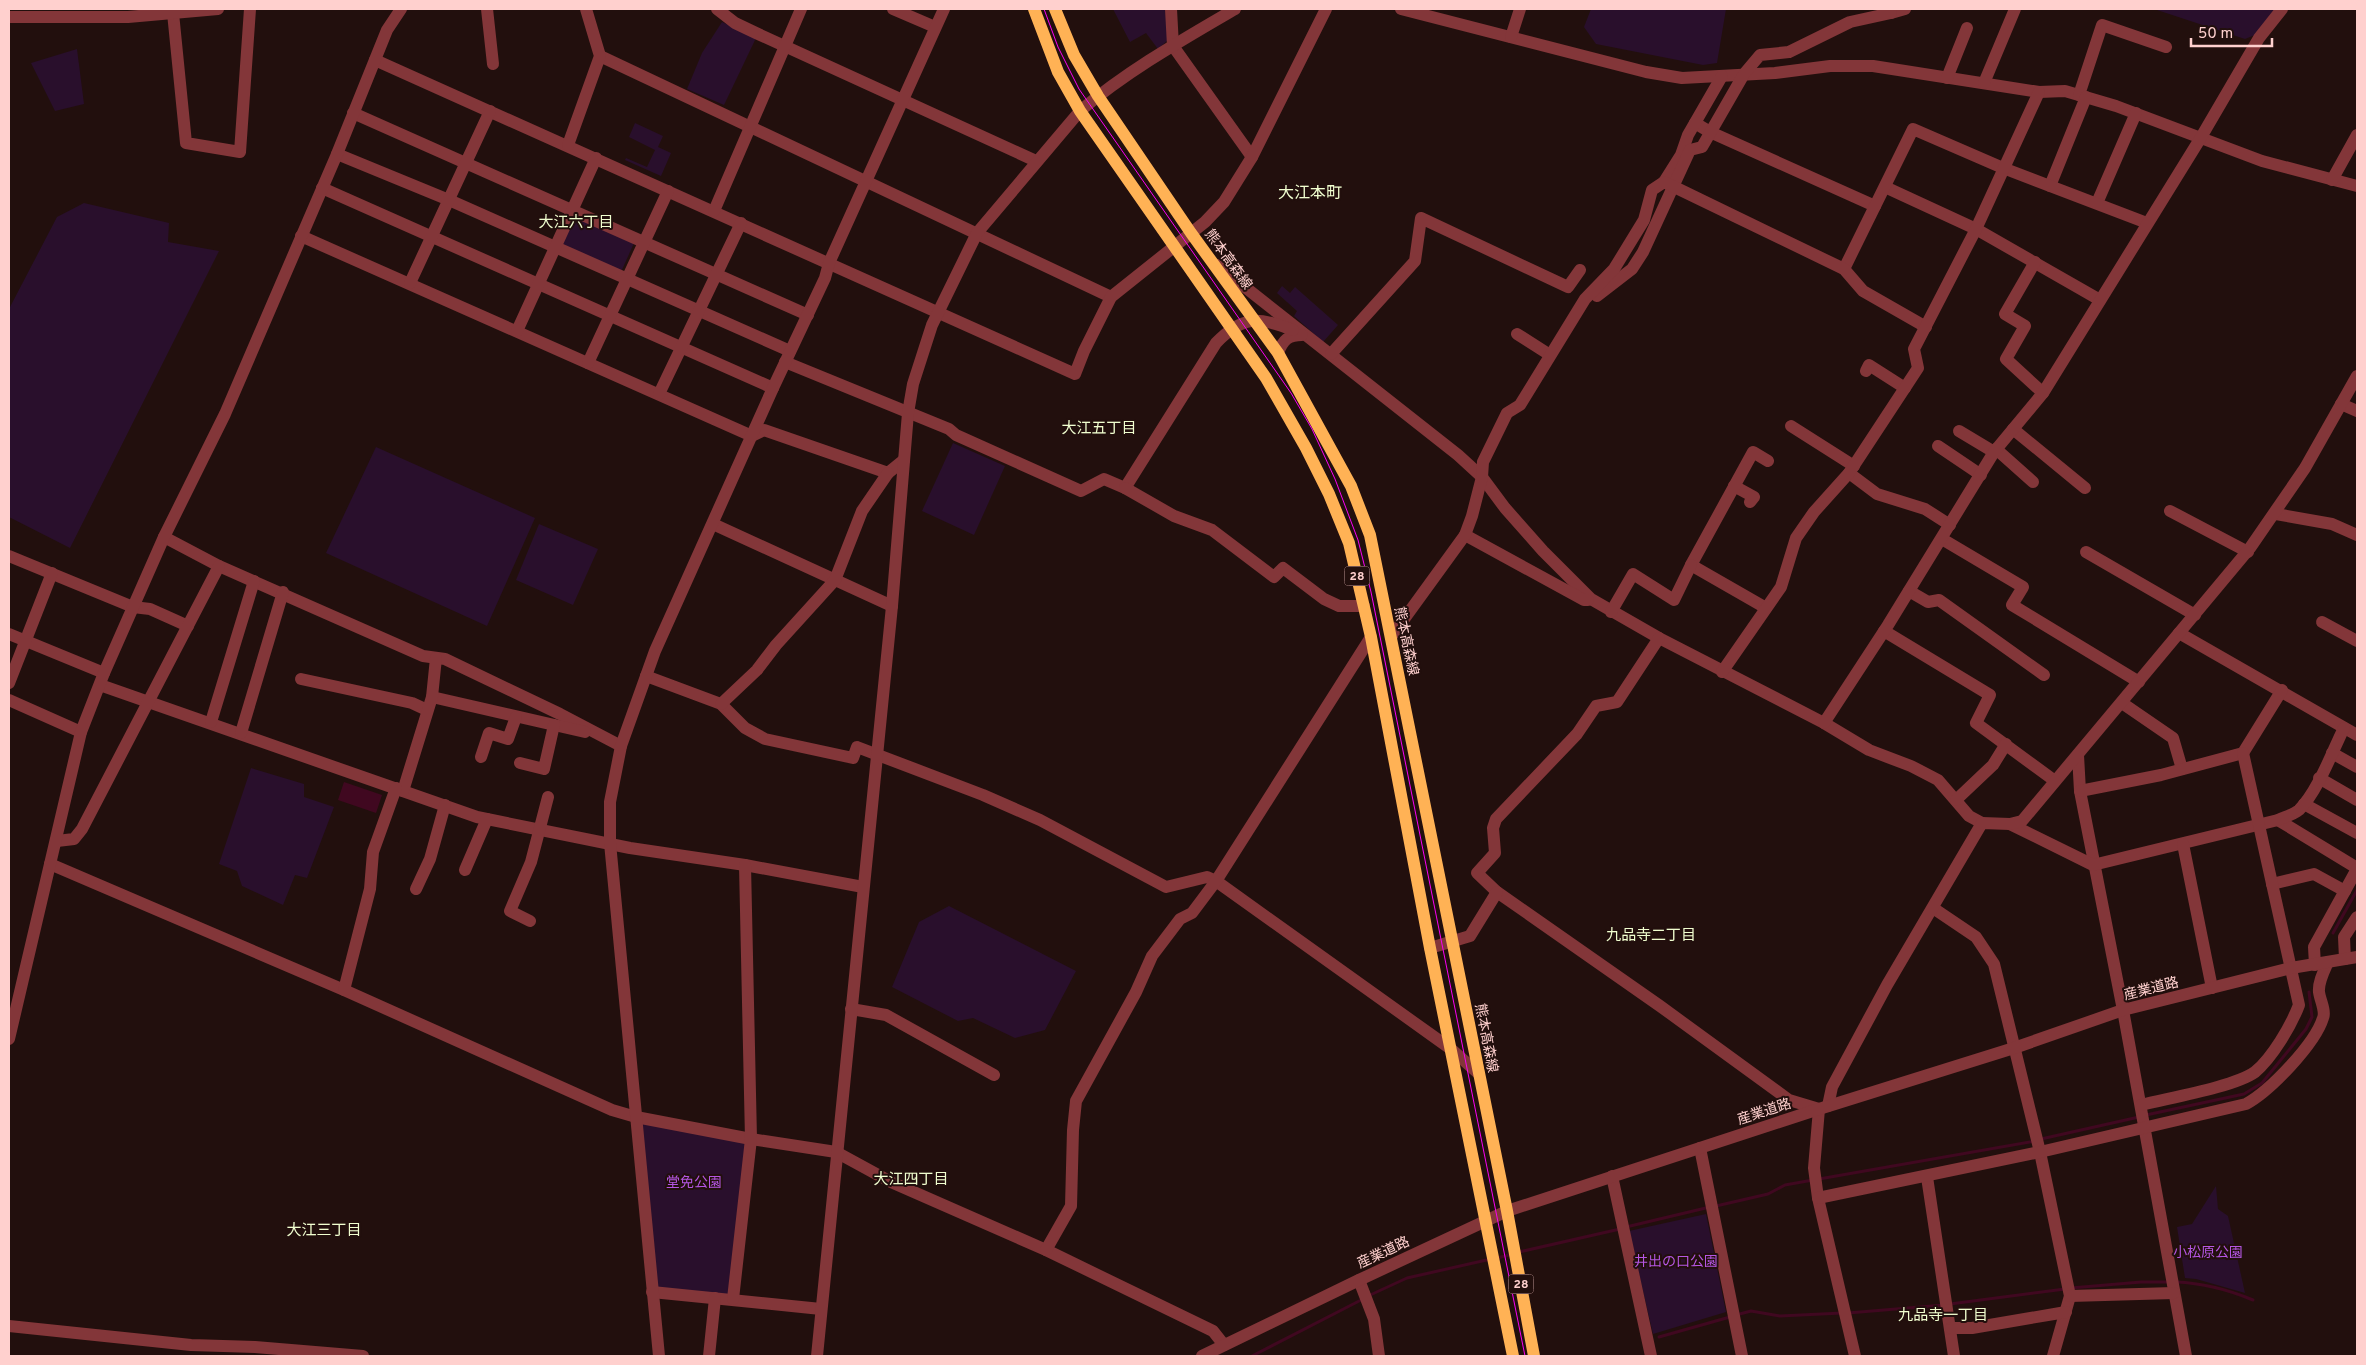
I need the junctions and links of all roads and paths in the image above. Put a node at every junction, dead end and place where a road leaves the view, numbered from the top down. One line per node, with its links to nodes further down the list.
1 (218, 9): 22 (street)
2 (250, 9): 22 (street)
3 (401, 9): 31 (street)
4 (487, 9): 32 (street)
5 (586, 9): 30 (street)
6 (717, 9): 27 (street)
7 (800, 9): 27 (street)
8 (893, 9): 24 (street)
9 (944, 9): 24 (street)
10 (1034, 9): 42 (main road, 28)
11 (1055, 9): 38 (main road, 熊本高森線 / 28)
12 (1171, 9): 28 (street)
13 (1235, 9): 28 (street)
14 (1326, 9): 52 (street)
15 (1401, 9): 26 (street)
16 (1520, 9): 26 (street)
17 (1905, 9): 20 (street)
18 (2015, 9): 36 (street)
19 (2282, 9): 49 (street)
20 (1891, 11): 33 (street)
21 (128, 13): 22 (street); 23 (street)
22 (173, 13)
23 (9, 17)
24 (935, 28): 40 (street)
25 (1966, 28): 35 (street)
26 (1511, 37): 34 (street)
27 (784, 45): 40 (street); 46 (street)
28 (1173, 46): 38 (street); 52 (street)
29 (2166, 46): 39 (street)
30 (600, 56): 46 (street); 50 (street)
31 (375, 60): 41 (street); 43 (street)
32 (492, 64)
33 (1744, 74): 34 (street); 35 (street); 47 (street)
34 (1722, 76): 45 (street)
35 (1947, 78): 36 (street)
36 (1984, 83): 37 (street)
37 (2039, 92): 39 (street); 56 (street)
38 (1098, 96): 42 (street); 74 (main road, 熊本高森線 / 28)
39 (2083, 96): 44 (street); 60 (street)
40 (902, 99): 54 (street); 58 (street)
41 (490, 111): 50 (street); 55 (street)
42 (1080, 111): 54 (street); 78 (main road, 28)
43 (353, 113): 51 (street); 55 (street)
44 (2136, 113): 49 (street); 66 (street)
45 (1695, 123): 47 (street); 59 (street)
46 (750, 126): 58 (street); 69 (street)
47 (1710, 132): 59 (street); 67 (street)
48 (2357, 135): 57 (street)
49 (2200, 139): 57 (street); 71 (street)
50 (568, 145): 53 (street)
51 (337, 154): 62 (street); 65 (street)
52 (1252, 157): 74 (street)
53 (596, 158): 64 (street); 68 (street)
54 (1036, 161): 73 (street)
55 (466, 162): 65 (street); 68 (street)
56 (2003, 168): 60 (street); 63 (street); 72 (street)
57 (2332, 180): 61 (street)
58 (866, 181): 73 (street); 82 (street)
59 (1669, 184): 83 (street); 104 (street); 127 (street)
60 (2050, 186): 66 (street)
61 (2357, 186)
62 (322, 188): 75 (street); 76 (street)
63 (1885, 188): 67 (street); 72 (street)
64 (668, 190): 69 (street); 77 (street)
65 (449, 200): 76 (street); 79 (street)
66 (2097, 203): 71 (street)
67 (1876, 206): 83 (street)
68 (572, 210): 77 (street); 79 (street)
69 (714, 211): 70 (street)
70 (741, 223): 82 (street); 85 (street)
71 (2147, 223): 90 (street)
72 (1976, 229): 81 (street); 97 (street)
73 (977, 233): 89 (street); 92 (street)
74 (1191, 233): 78 (street); 80 (main road, 熊本高森線 / 28)
75 (302, 236): 87 (street); 139 (street)
76 (432, 237): 87 (street); 88 (street)
77 (644, 242): 85 (street); 86 (street)
78 (1175, 246): 89 (street); 96 (main road, 28)
79 (555, 247): 86 (street); 88 (street)
80 (1211, 261): 95 (main road, 熊本高森線 / 28); 100 (street)
81 (2035, 262): 90 (street); 111 (street)
82 (828, 263): 92 (street); 94 (street)
83 (1844, 269): 97 (street)
84 (1580, 270): 103 (street)
85 (716, 274): 91 (street); 94 (street)
86 (627, 280): 91 (street); 93 (street)
87 (410, 283): 98 (street)
88 (539, 284): 93 (street); 98 (street)
89 (1111, 297): 92 (street)
90 (2100, 300): 111 (street)
91 (699, 311): 101 (street); 105 (street)
92 (940, 313): 115 (street)
93 (610, 314): 101 (street); 106 (street)
94 (808, 315): 105 (street)
95 (1254, 320): 96 (street); 100 (street); 102 (main road, 熊本高森線 / 28)
96 (1231, 327): 130 (street); 153 (main road, 28)
97 (1926, 327): 110 (street)
98 (517, 331): 106 (street)
99 (1517, 334): 104 (street)
100 (1304, 335): 102 (street); 103 (street)
101 (681, 348): 109 (street); 112 (street)
102 (1278, 353): 164 (main road, 熊本高森線 / 28)
103 (1331, 354): 127 (street)
104 (1550, 355): 127 (street)
105 (788, 356): 109 (street); 115 (street)
106 (588, 363): 112 (street)
107 (1870, 364): 110 (street)
108 (2357, 376): 113 (street)
109 (773, 388): 119 (street)
110 (1905, 388): 124 (street)
111 (2043, 393): 117 (street)
112 (659, 394): 119 (street)
113 (2341, 404): 114 (street); 134 (street)
114 (2357, 411)
115 (908, 413): 122 (street); 130 (street)
116 (1791, 426): 124 (street)
117 (2013, 429): 121 (street); 131 (street)
118 (1959, 431): 121 (street)
119 (752, 436): 125 (street); 135 (street)
120 (1938, 446): 126 (street)
121 (1995, 451): 126 (street); 128 (street)
122 (904, 460): 125 (street); 152 (street)
123 (1768, 461): 129 (street)
124 (1851, 469): 136 (street); 155 (street)
125 (888, 473): 148 (street)
126 (1980, 474): 136 (street)
127 (1482, 477): 137 (street); 151 (street)
128 (2033, 482)
129 (1734, 486): 132 (street); 144 (street)
130 (1124, 488): 153 (street)
131 (2085, 488)
132 (1750, 502)
133 (2170, 512): 142 (street)
134 (2276, 514): 138 (street); 142 (street)
135 (713, 524): 148 (street); 172 (street)
136 (1950, 525): 140 (street)
137 (1465, 535): 151 (street); 164 (street)
138 (2357, 535)
139 (164, 537): 145 (street); 154 (street)
140 (1942, 539): 149 (street); 174 (street)
141 (2086, 552): 157 (street)
142 (2248, 552): 157 (street)
143 (9, 556): 146 (street)
144 (1691, 565): 155 (street); 156 (street)
145 (220, 566): 147 (street); 159 (street)
146 (52, 573): 154 (street); 166 (street)
147 (254, 580): 150 (street); 184 (street)
148 (834, 580): 152 (street); 182 (street)
149 (1909, 591): 160 (street); 171 (street)
150 (283, 592): 168 (street); 189 (street)
151 (1591, 599): 156 (street)
152 (892, 606): 195 (street)
153 (1364, 606): 163 (main road, 28)
154 (134, 608): 159 (street); 170 (street)
155 (1766, 608): 169 (street)
156 (1611, 612): 165 (street)
157 (2195, 615): 161 (street)
158 (2322, 622): 167 (street)
159 (188, 626): 179 (street)
160 (1884, 631): 185 (street); 192 (street)
161 (2179, 633): 174 (street); 177 (street)
162 (9, 634): 166 (street)
163 (1371, 637): 226 (street); 236 (main road, 28)
164 (1391, 637): 235 (main road, 熊本高森線 / 28)
165 (1658, 638): 169 (street); 231 (street)
166 (25, 640): 170 (street); 175 (street)
167 (2357, 641)
168 (436, 658): 180 (street); 191 (street)
169 (1722, 672): 185 (street)
170 (104, 673): 176 (street)
171 (2044, 675)
172 (646, 676): 182 (street); 193 (street)
173 (301, 679): 180 (street)
174 (2138, 682): 181 (street)
175 (9, 683)
176 (100, 686): 179 (street); 188 (street)
177 (2282, 690): 187 (street); 194 (street)
178 (9, 700): 188 (street)
179 (148, 701): 184 (street); 218 (street)
180 (430, 703): 183 (street); 204 (street)
181 (2122, 703): 197 (street); 201 (street)
182 (721, 704): 195 (street)
183 (516, 717): 186 (street); 198 (street)
184 (210, 722): 189 (street)
185 (1824, 723): 207 (street)
186 (554, 725): 191 (street); 199 (street)
187 (2344, 728): 190 (street); 196 (street)
188 (81, 732): 218 (street)
189 (241, 733): 204 (street)
190 (2357, 734)
191 (602, 736): 193 (street)
192 (2006, 744): 203 (street); 207 (street)
193 (621, 746): 219 (street)
194 (2243, 752): 201 (street); 215 (street)
195 (876, 753): 226 (street); 228 (street)
196 (2332, 753): 200 (street); 202 (street)
197 (2078, 755): 203 (street); 205 (street)
198 (481, 757)
199 (520, 763)
200 (2357, 767)
201 (2182, 770): 205 (street)
202 (2319, 778): 208 (street); 209 (street)
203 (2055, 781): 214 (street)
204 (400, 789): 210 (street); 242 (street)
205 (2080, 791): 223 (street)
206 (548, 797): 216 (street)
207 (1956, 800): 213 (street)
208 (2357, 800)
209 (2304, 804): 212 (street); 217 (street)
210 (444, 806): 211 (street); 229 (street)
211 (487, 819): 216 (street); 225 (street)
212 (2278, 820): 215 (street); 224 (street)
213 (1982, 823): 214 (street); 232 (street)
214 (2010, 824): 223 (street)
215 (2258, 826): 220 (street); 227 (street)
216 (540, 830): 219 (street); 234 (street)
217 (2357, 833)
218 (56, 841): 221 (street)
219 (610, 844): 222 (street); 252 (street)
220 (2183, 844): 223 (street); 241 (street)
221 (50, 864): 242 (street); 245 (street)
222 (746, 865): 228 (street); 254 (street)
223 (2093, 865): 244 (street)
224 (2357, 868): 230 (street)
225 (465, 870)
226 (1216, 881): 247 (street); 263 (street)
227 (2272, 884): 230 (street); 240 (street)
228 (863, 887): 243 (street)
229 (416, 889)
230 (2345, 891): 239 (street)
231 (1497, 892): 235 (street); 251 (street)
232 (1933, 908): 246 (street); 251 (street)
233 (2357, 917): 237 (street)
234 (530, 921)
235 (1452, 940): 236 (street); 248 (main road, 熊本高森線 / 28)
236 (1430, 948): 247 (main road, 28)
237 (2351, 958): 238 (street, 産業道路)
238 (2328, 962): 239 (street, 産業道路); 253 (street)
239 (2315, 965): 240 (street, 産業道路)
240 (2291, 968): 241 (street, 産業道路); 250 (street)
241 (2212, 988): 244 (street, 産業道路)
242 (344, 990): 252 (street)
243 (851, 1009): 249 (street); 256 (street)
244 (2123, 1010): 246 (street, 産業道路); 250 (street)
245 (9, 1039)
246 (2014, 1048): 251 (street, 産業道路); 257 (street)
247 (1451, 1050): 248 (street); 262 (main road, 28)
248 (1478, 1073): 261 (main road, 熊本高森線 / 28)
249 (994, 1075)
250 (2141, 1105): 253 (street)
251 (1824, 1107): 255 (street, 産業道路); 260 (street)
252 (636, 1117): 254 (street); 265 (street)
253 (2144, 1126): 257 (street); 266 (street)
254 (752, 1139): 256 (street); 269 (street)
255 (1700, 1148): 258 (street, 産業道路); 284 (street)
256 (836, 1152): 263 (street); 270 (street)
257 (2040, 1152): 259 (street); 267 (street)
258 (1612, 1176): 261 (street, 産業道路); 283 (street)
259 (1927, 1177): 260 (street); 273 (street)
260 (1818, 1198): 285 (street)
261 (1507, 1211): 262 (street, 産業道路); 282 (main road, 熊本高森線 / 28)
262 (1485, 1220): 264 (street, 産業道路); 281 (main road, 28)
263 (1046, 1250): 274 (street)
264 (1359, 1280): 274 (street, 産業道路); 280 (street)
265 (652, 1292): 268 (street); 276 (street)
266 (2174, 1293): 267 (street); 288 (street)
267 (2070, 1296): 271 (street)
268 (716, 1298): 269 (street); 277 (street)
269 (733, 1300): 270 (street)
270 (821, 1309): 278 (street)
271 (2066, 1312): 273 (street); 287 (street)
272 (9, 1326): 275 (street)
273 (1951, 1328): 286 (street)
274 (1224, 1345): 279 (street, 産業道路)
275 (363, 1356)
276 (659, 1356)
277 (709, 1356)
278 (817, 1356)
279 (1202, 1356)
280 (1379, 1356)
281 (1513, 1356)
282 (1534, 1356)
283 (1651, 1356)
284 (1742, 1356)
285 (1855, 1356)
286 (1954, 1356)
287 (2053, 1356)
288 (2186, 1356)

